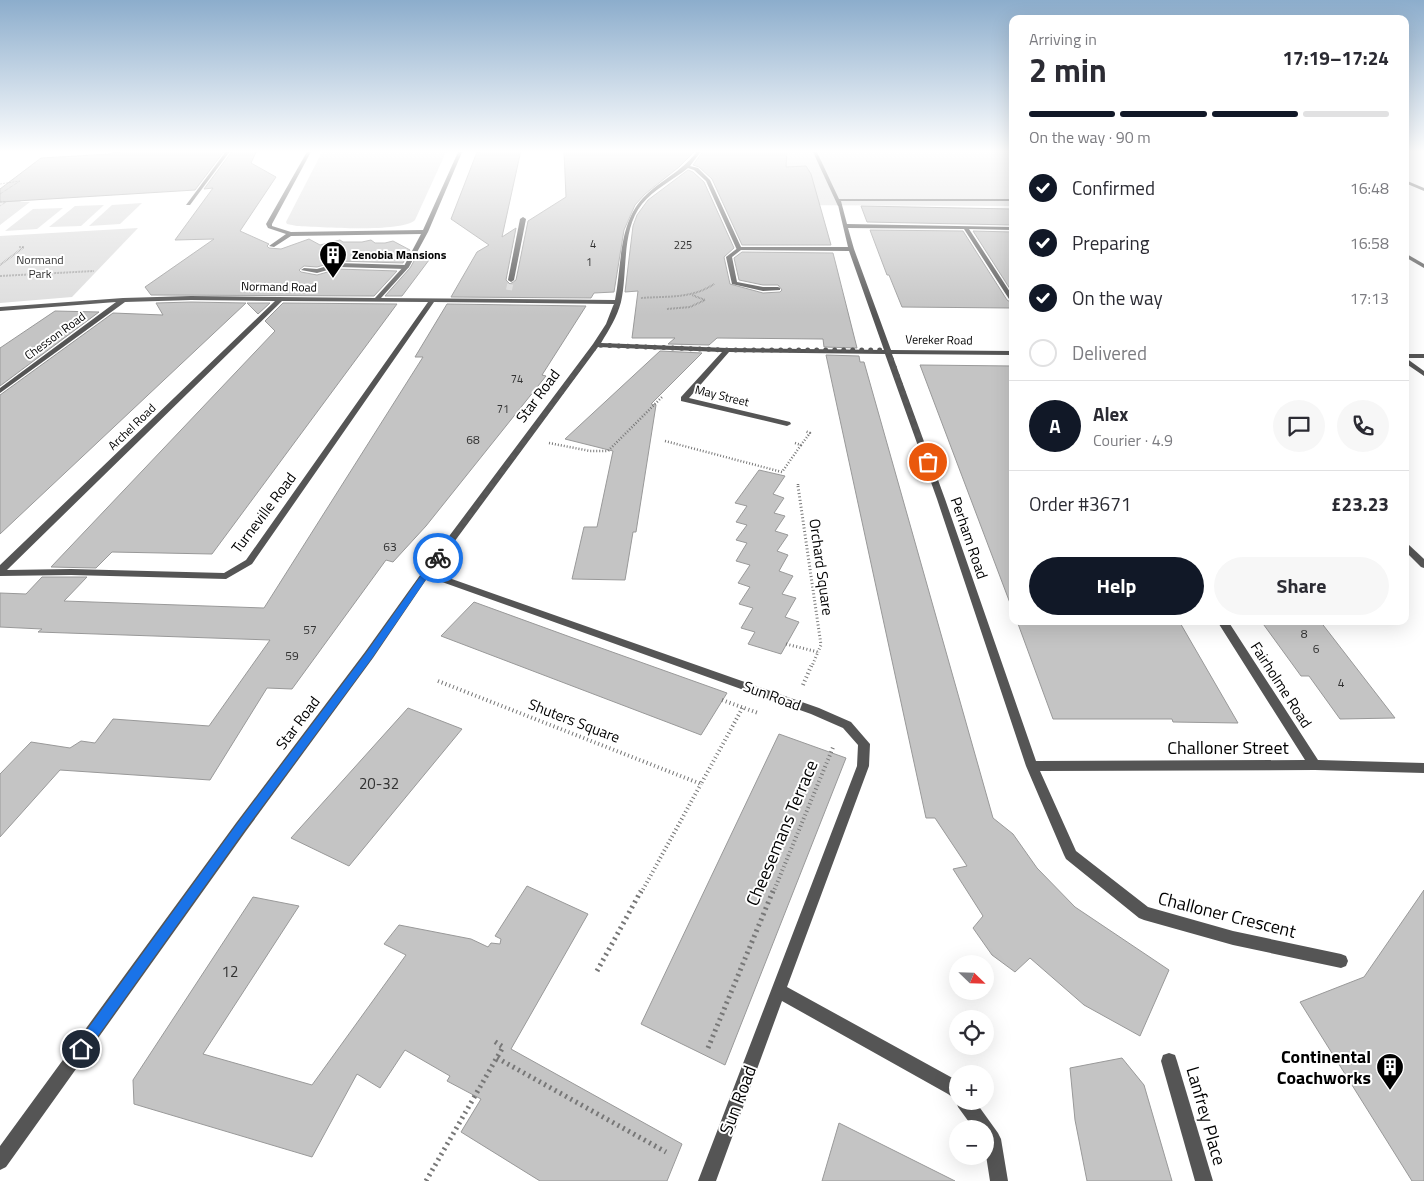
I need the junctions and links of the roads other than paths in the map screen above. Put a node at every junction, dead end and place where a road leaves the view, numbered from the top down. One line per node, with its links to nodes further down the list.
1 (279, 205): 11 (street)
2 (437, 205): 10 (street)
3 (639, 205): 28 (street, Star Road)
4 (719, 205): 13 (street)
5 (840, 205): 7 (street, Perham Road)
6 (523, 219): 19 (street)
7 (845, 226): 8 (street); 14 (street, Perham Road)
8 (966, 228): 9 (street); 22 (street)
9 (1009, 228)
10 (425, 232): 11 (street); 17 (street)
11 (290, 234): 12 (street)
12 (272, 246)
13 (739, 249): 14 (street); 20 (street)
14 (851, 249): 32 (street, Perham Road)
15 (1409, 257): 16 (street)
16 (1424, 266)
17 (406, 267): 18 (street); 25 (street)
18 (304, 270)
19 (511, 280)
20 (778, 289)
21 (509, 293): 27 (street)
22 (1009, 294)
23 (280, 299): 24 (street, Normand Road); 25 (street, Normand Road); 42 (street, Archel Road)
24 (123, 300): 29 (street, Normand Road); 38 (street, Chesson Road)
25 (376, 300): 26 (street, Normand Road)
26 (432, 301): 27 (street, Normand Road); 42 (street, Turneville Road)
27 (505, 301): 28 (street, Normand Road)
28 (617, 302): 30 (street, Star Road)
29 (0, 309)
30 (596, 345): 31 (street, Vereker Road); 43 (street, Star Road)
31 (726, 350): 32 (street, Vereker Road); 39 (street, May Street)
32 (888, 350): 33 (street, Vereker Road); 46 (street, Perham Road)
33 (1009, 353)
34 (1409, 356): 35 (street)
35 (1424, 356)
36 (1409, 363): 37 (street)
37 (1424, 374)
38 (0, 391)
39 (787, 424)
40 (1409, 550): 41 (street)
41 (1424, 565)
42 (0, 572)
43 (426, 573): 49 (street, Sun Road); 53 (street, Star Road)
44 (1225, 625): 45 (street, Fairholme Road)
45 (1316, 765): 46 (street, Challoner Street); 47 (street, Challoner Street)
46 (1032, 766): 48 (street, Challoner Crescent)
47 (1424, 768)
48 (1341, 961)
49 (779, 991): 51 (street); 54 (street, Sun Road)
50 (1169, 1062): 56 (street, Lanfrey Place)
51 (949, 1085)
52 (994, 1151): 55 (street)
53 (0, 1161)
54 (707, 1181)
55 (999, 1181)
56 (1204, 1181)

